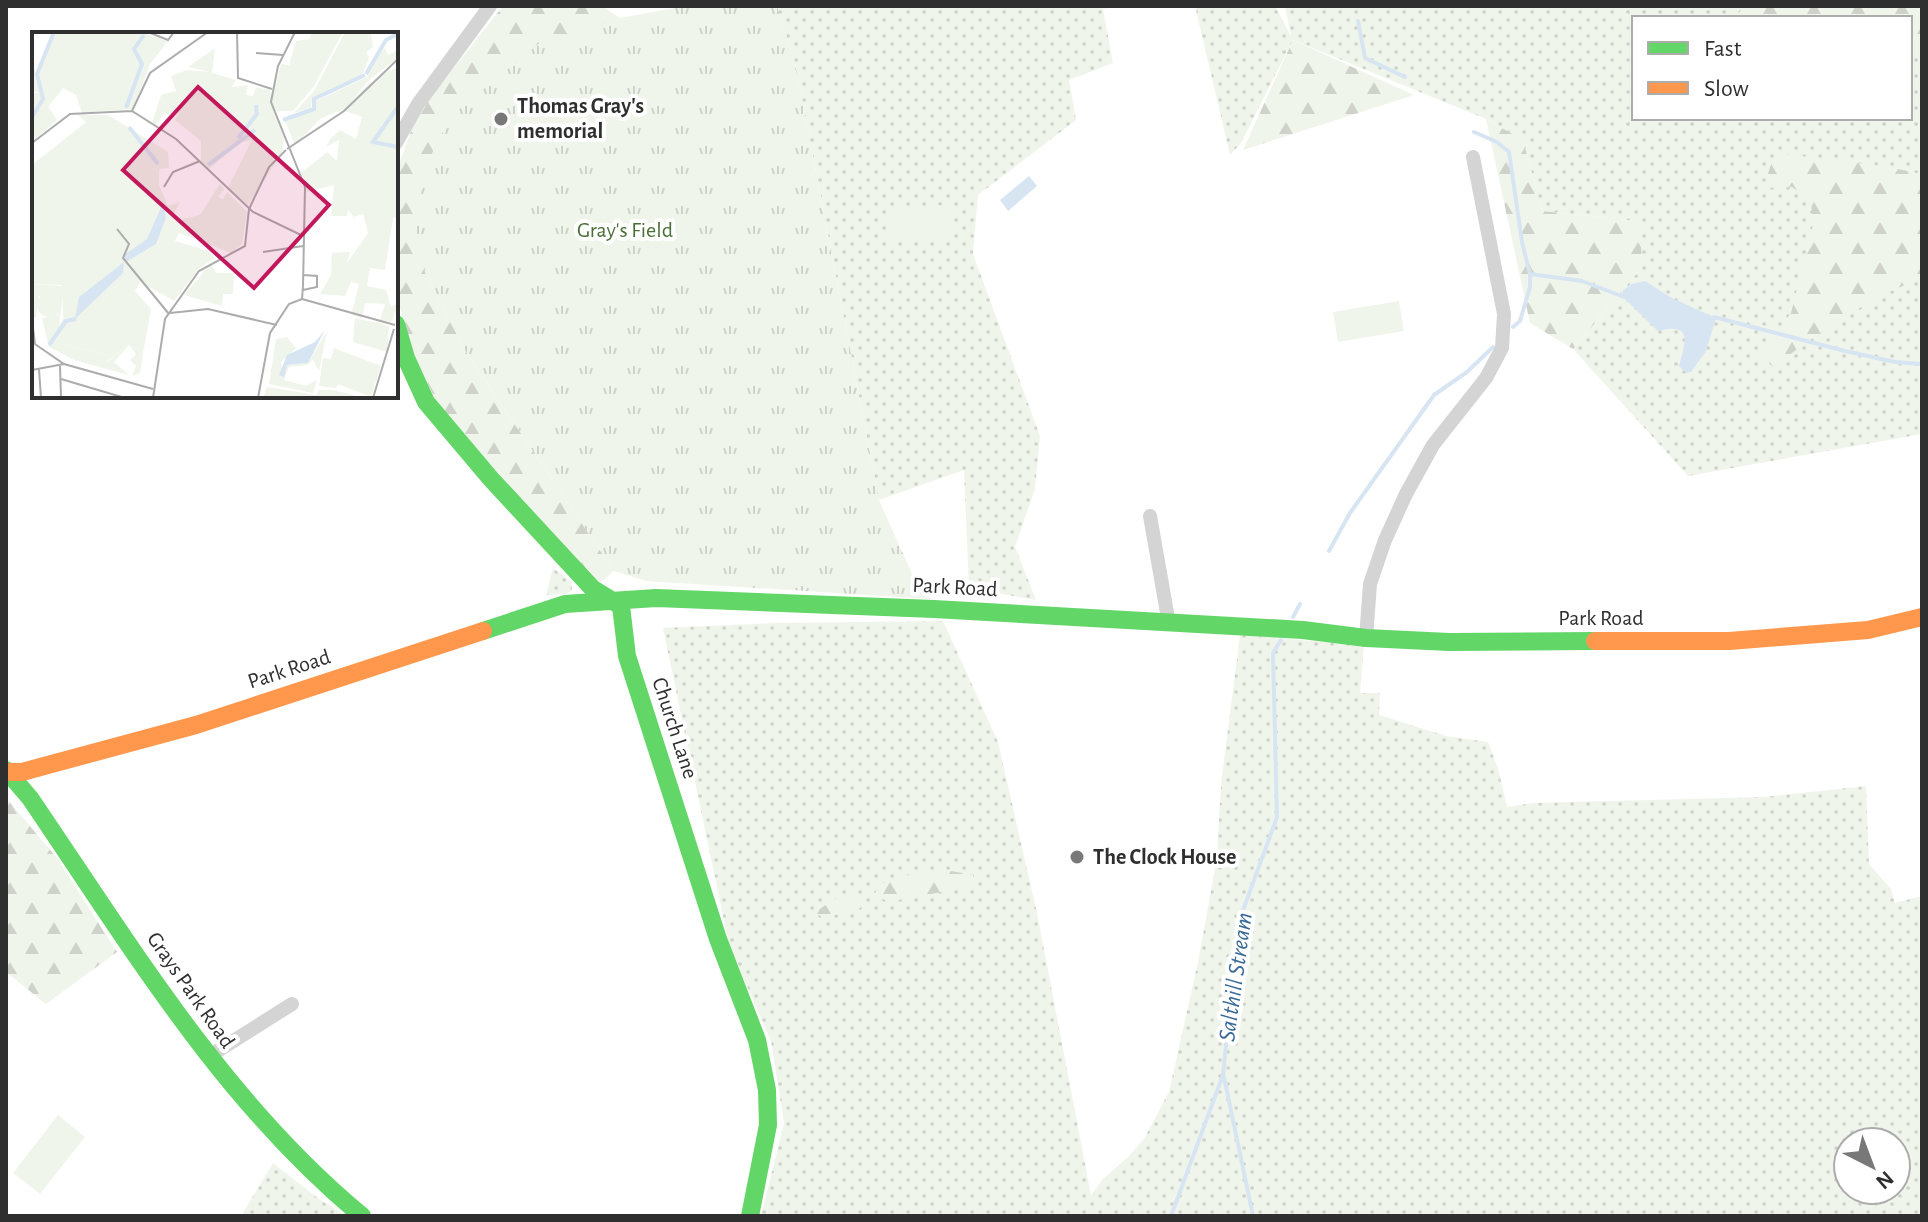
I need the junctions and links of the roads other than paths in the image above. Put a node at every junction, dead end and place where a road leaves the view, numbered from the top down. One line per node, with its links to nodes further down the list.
1 (490, 6): 2 (street)
2 (398, 139)
3 (1473, 157): 9 (street)
4 (398, 331): 6 (main road)
5 (1150, 516): 8 (street)
6 (613, 600): 8 (main road, Park Road); 10 (main road, Park Road); 14 (main road, Church Lane)
7 (1922, 617): 9 (main road, Park Road)
8 (1169, 624): 9 (main road, Park Road)
9 (1366, 638)
10 (7, 771): 12 (main road, Grays Park Road)
11 (292, 1004): 12 (street)
12 (208, 1057): 13 (main road, Grays Park Road)
13 (362, 1216)
14 (750, 1216)

